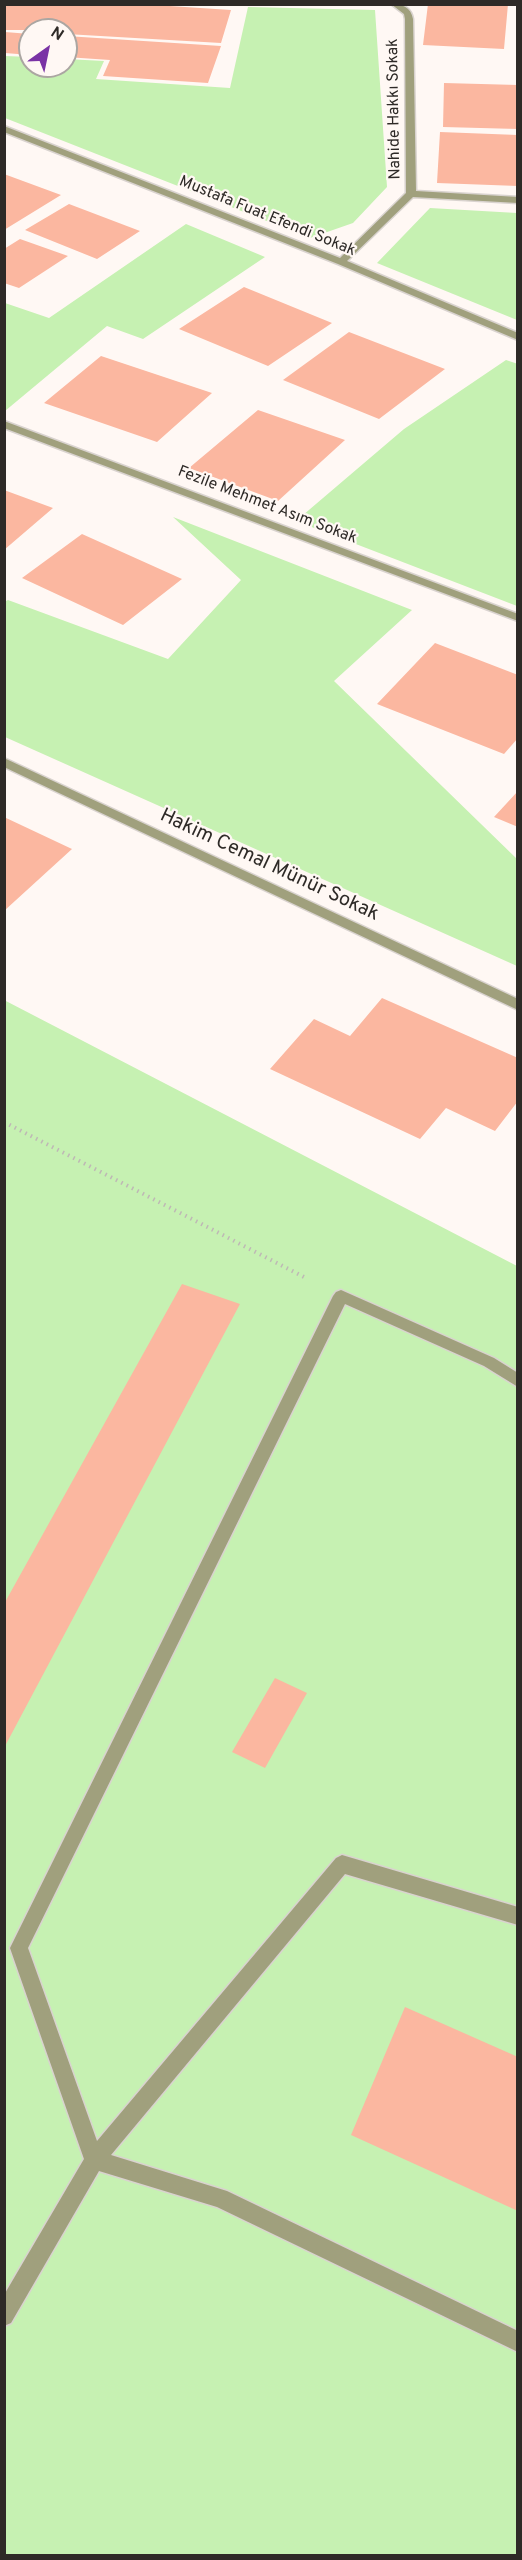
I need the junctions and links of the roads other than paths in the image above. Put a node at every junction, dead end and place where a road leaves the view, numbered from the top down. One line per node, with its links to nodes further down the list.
1 (395, 4): 3 (street, Nahide Hakkı Sokak)
2 (4, 129): 5 (street, Mustafa Fuat Efendi Sokak)
3 (411, 194): 4 (street); 5 (street, Nahide Hakkı Sokak)
4 (518, 200)
5 (340, 262): 6 (street, Mustafa Fuat Efendi Sokak)
6 (518, 337)
7 (4, 424): 8 (street, Fezile Mehmet Asım Sokak)
8 (518, 618)
9 (4, 762): 10 (street, Hakim Cemal Münür Sokak)
10 (518, 1005)
11 (518, 1381): 13 (street)
12 (518, 1916): 13 (street)
13 (94, 2160): 14 (street); 15 (street)
14 (4, 2316)
15 (518, 2342)

